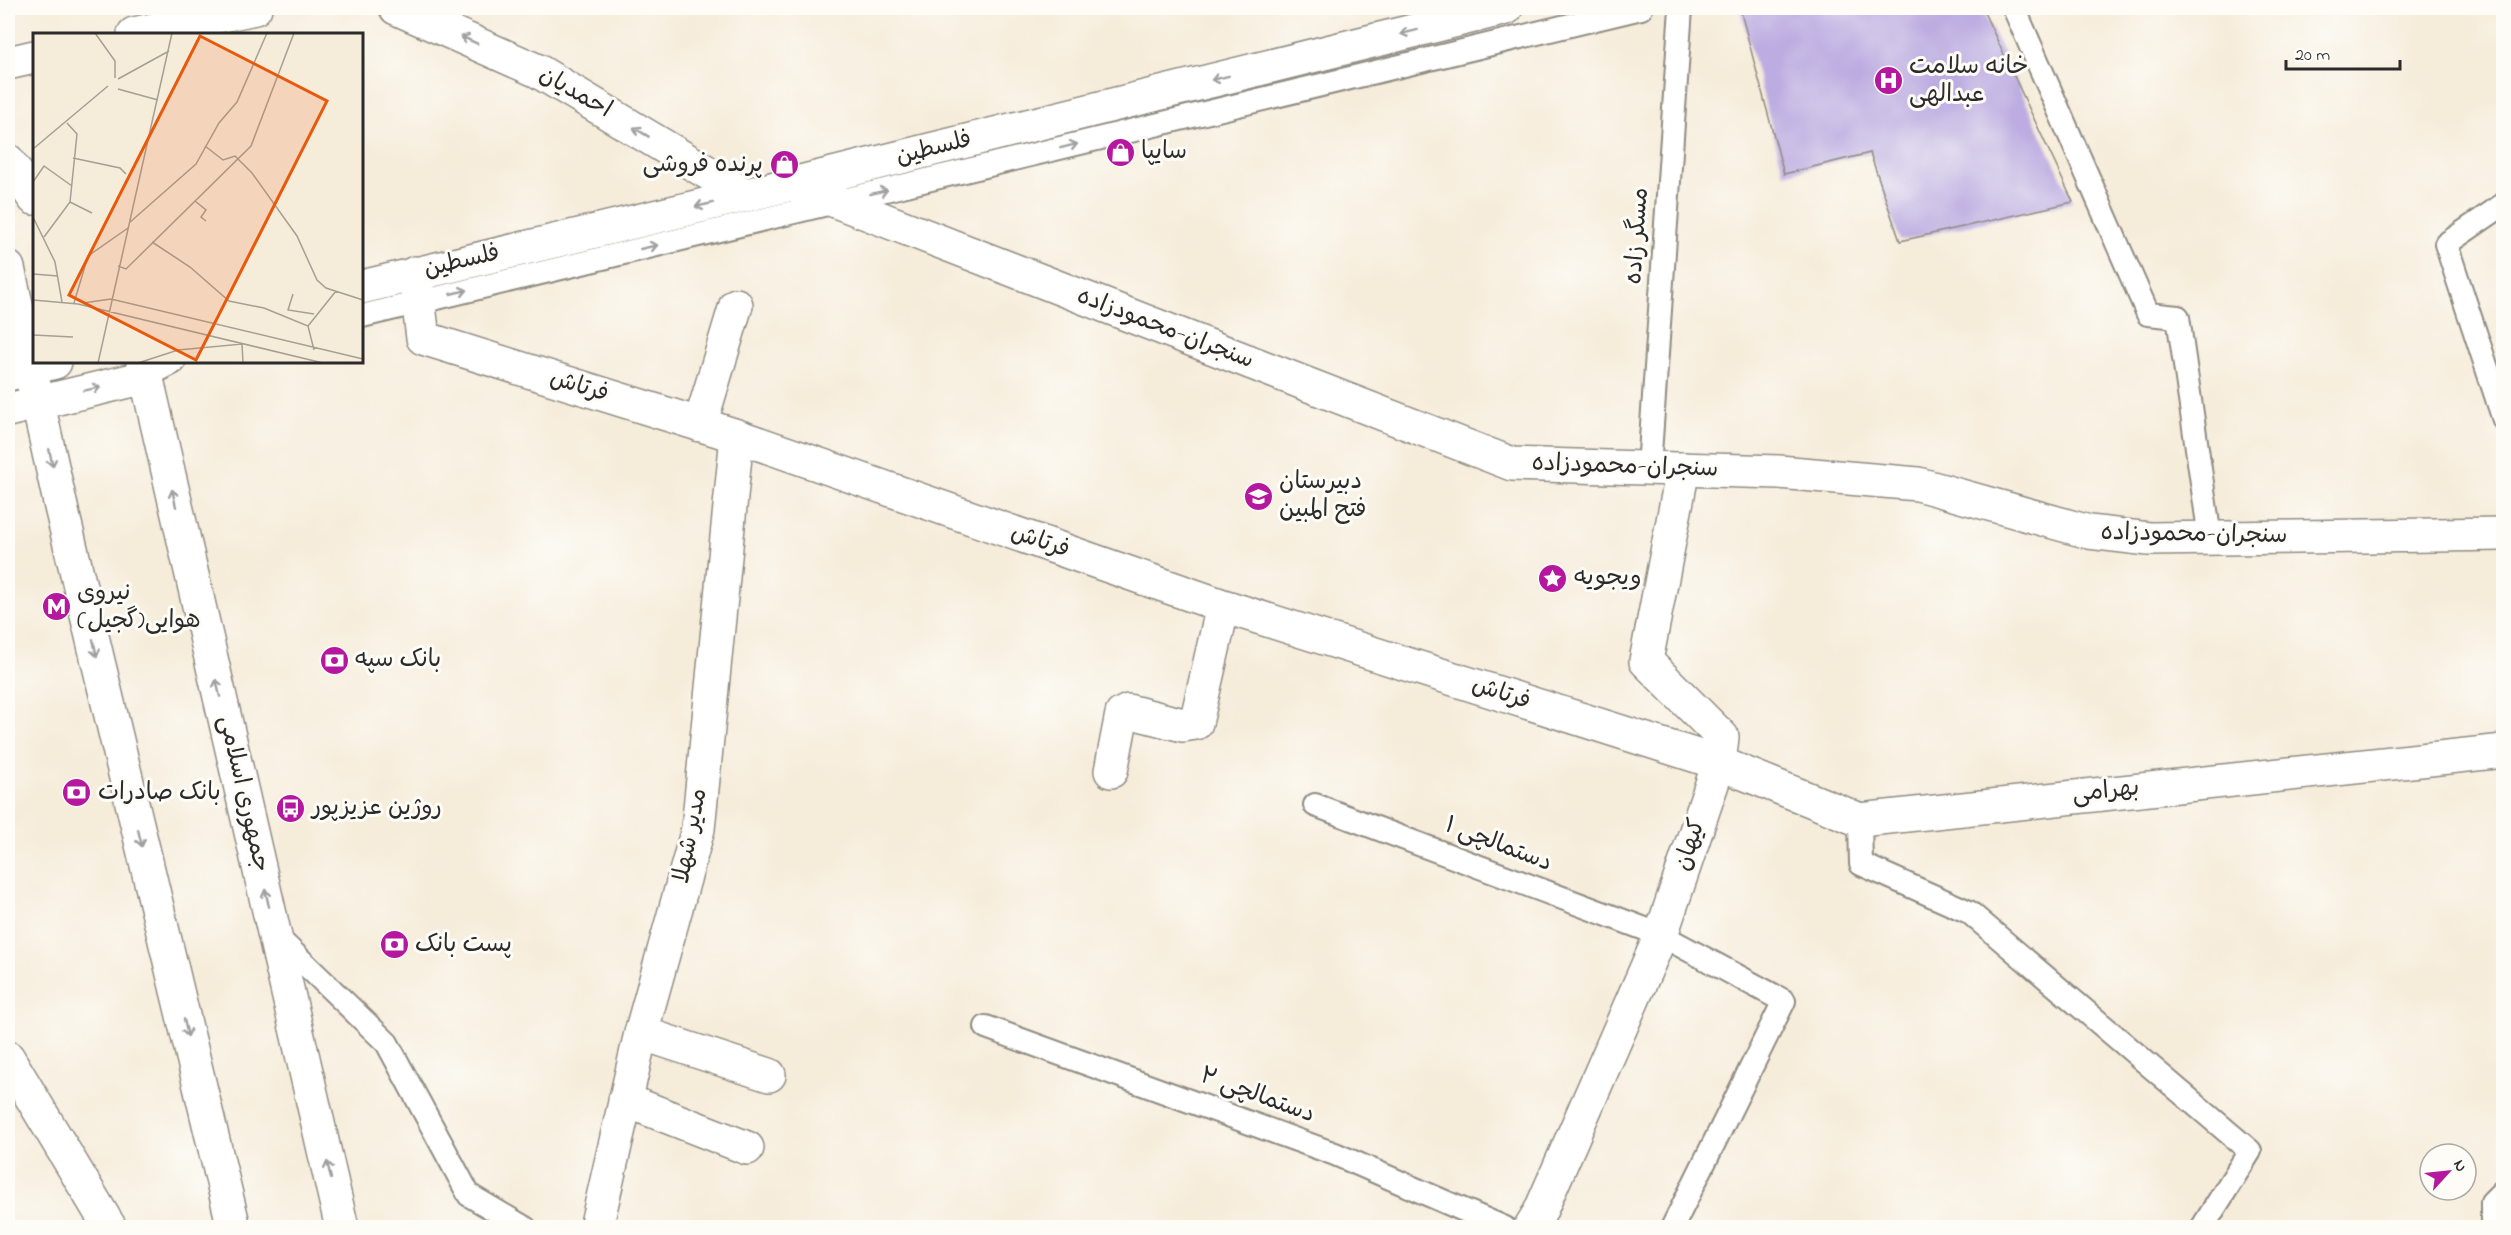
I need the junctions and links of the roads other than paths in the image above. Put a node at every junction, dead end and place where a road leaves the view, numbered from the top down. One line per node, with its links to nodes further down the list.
1 (255, 8): 7 (street)
2 (396, 8): 12 (street, احمدیان, one-way to 2)
3 (1506, 8): 11 (street, فلسطین, one-way to 11)
4 (1641, 8): 14 (lane, one-way to 4)
5 (1681, 8): 29 (lane, مسگر زاده)
6 (2014, 8): 32 (lane)
7 (139, 33)
8 (33, 57): 9 (street)
9 (8, 63)
10 (8, 161): 13 (street)
11 (792, 184): 12 (street, فلسطین); 14 (street, سنجران-محمودزاده)
12 (745, 195): 18 (street, فلسطین, one-way to 18)
13 (33, 197)
14 (839, 202): 18 (lane, one-way to 14); 29 (street, سنجران-محمودزاده)
15 (2504, 204): 26 (lane)
16 (8, 268): 22 (street)
17 (363, 286): 18 (street, فلسطین)
18 (417, 287): 20 (lane); 27 (street, فرتاش)
19 (736, 305): 27 (street)
20 (363, 315)
21 (170, 363): 23 (lane)
22 (31, 367): 24 (street)
23 (144, 369): 24 (street, one-way to 23); 40 (street, جمهوری اسلامی, one-way to 23)
24 (39, 401): 25 (street); 49 (street, one-way to 49)
25 (8, 410)
26 (2504, 420)
27 (700, 425): 28 (street, فرتاش)
28 (737, 436): 33 (street, فرتاش); 42 (street, مدیر شهلا)
29 (1649, 468): 30 (street, سنجران-محمودزاده)
30 (1683, 469): 32 (street, سنجران-محمودزاده); 35 (street, کیهان)
31 (2504, 534): 32 (street, سنجران-محمودزاده)
32 (2210, 538)
33 (1223, 606): 35 (street, فرتاش); 36 (street)
34 (2504, 752): 38 (street, بهرامی)
35 (1719, 762): 38 (street, بهرامی); 39 (street, کیهان)
36 (1112, 771)
37 (1315, 805): 39 (lane, دستمالچی ۱)
38 (1860, 820): 56 (lane)
39 (1661, 935): 54 (street, کیهان); 55 (lane, دستمالچی ۱)
40 (276, 936): 50 (street, جمهوری اسلامی, one-way to 40); 51 (lane)
41 (986, 1027): 53 (lane, دستمالچی ۲)
42 (641, 1033): 44 (street); 45 (street, مدیر شهلا)
43 (8, 1058): 48 (street)
44 (769, 1076)
45 (625, 1100): 46 (street); 52 (street, مدیر شهلا)
46 (747, 1148)
47 (2504, 1190): 57 (lane)
48 (110, 1227)
49 (234, 1227)
50 (342, 1227)
51 (525, 1227)
52 (596, 1227)
53 (1505, 1227)
54 (1530, 1227)
55 (1672, 1227)
56 (2202, 1227)
57 (2492, 1227)

